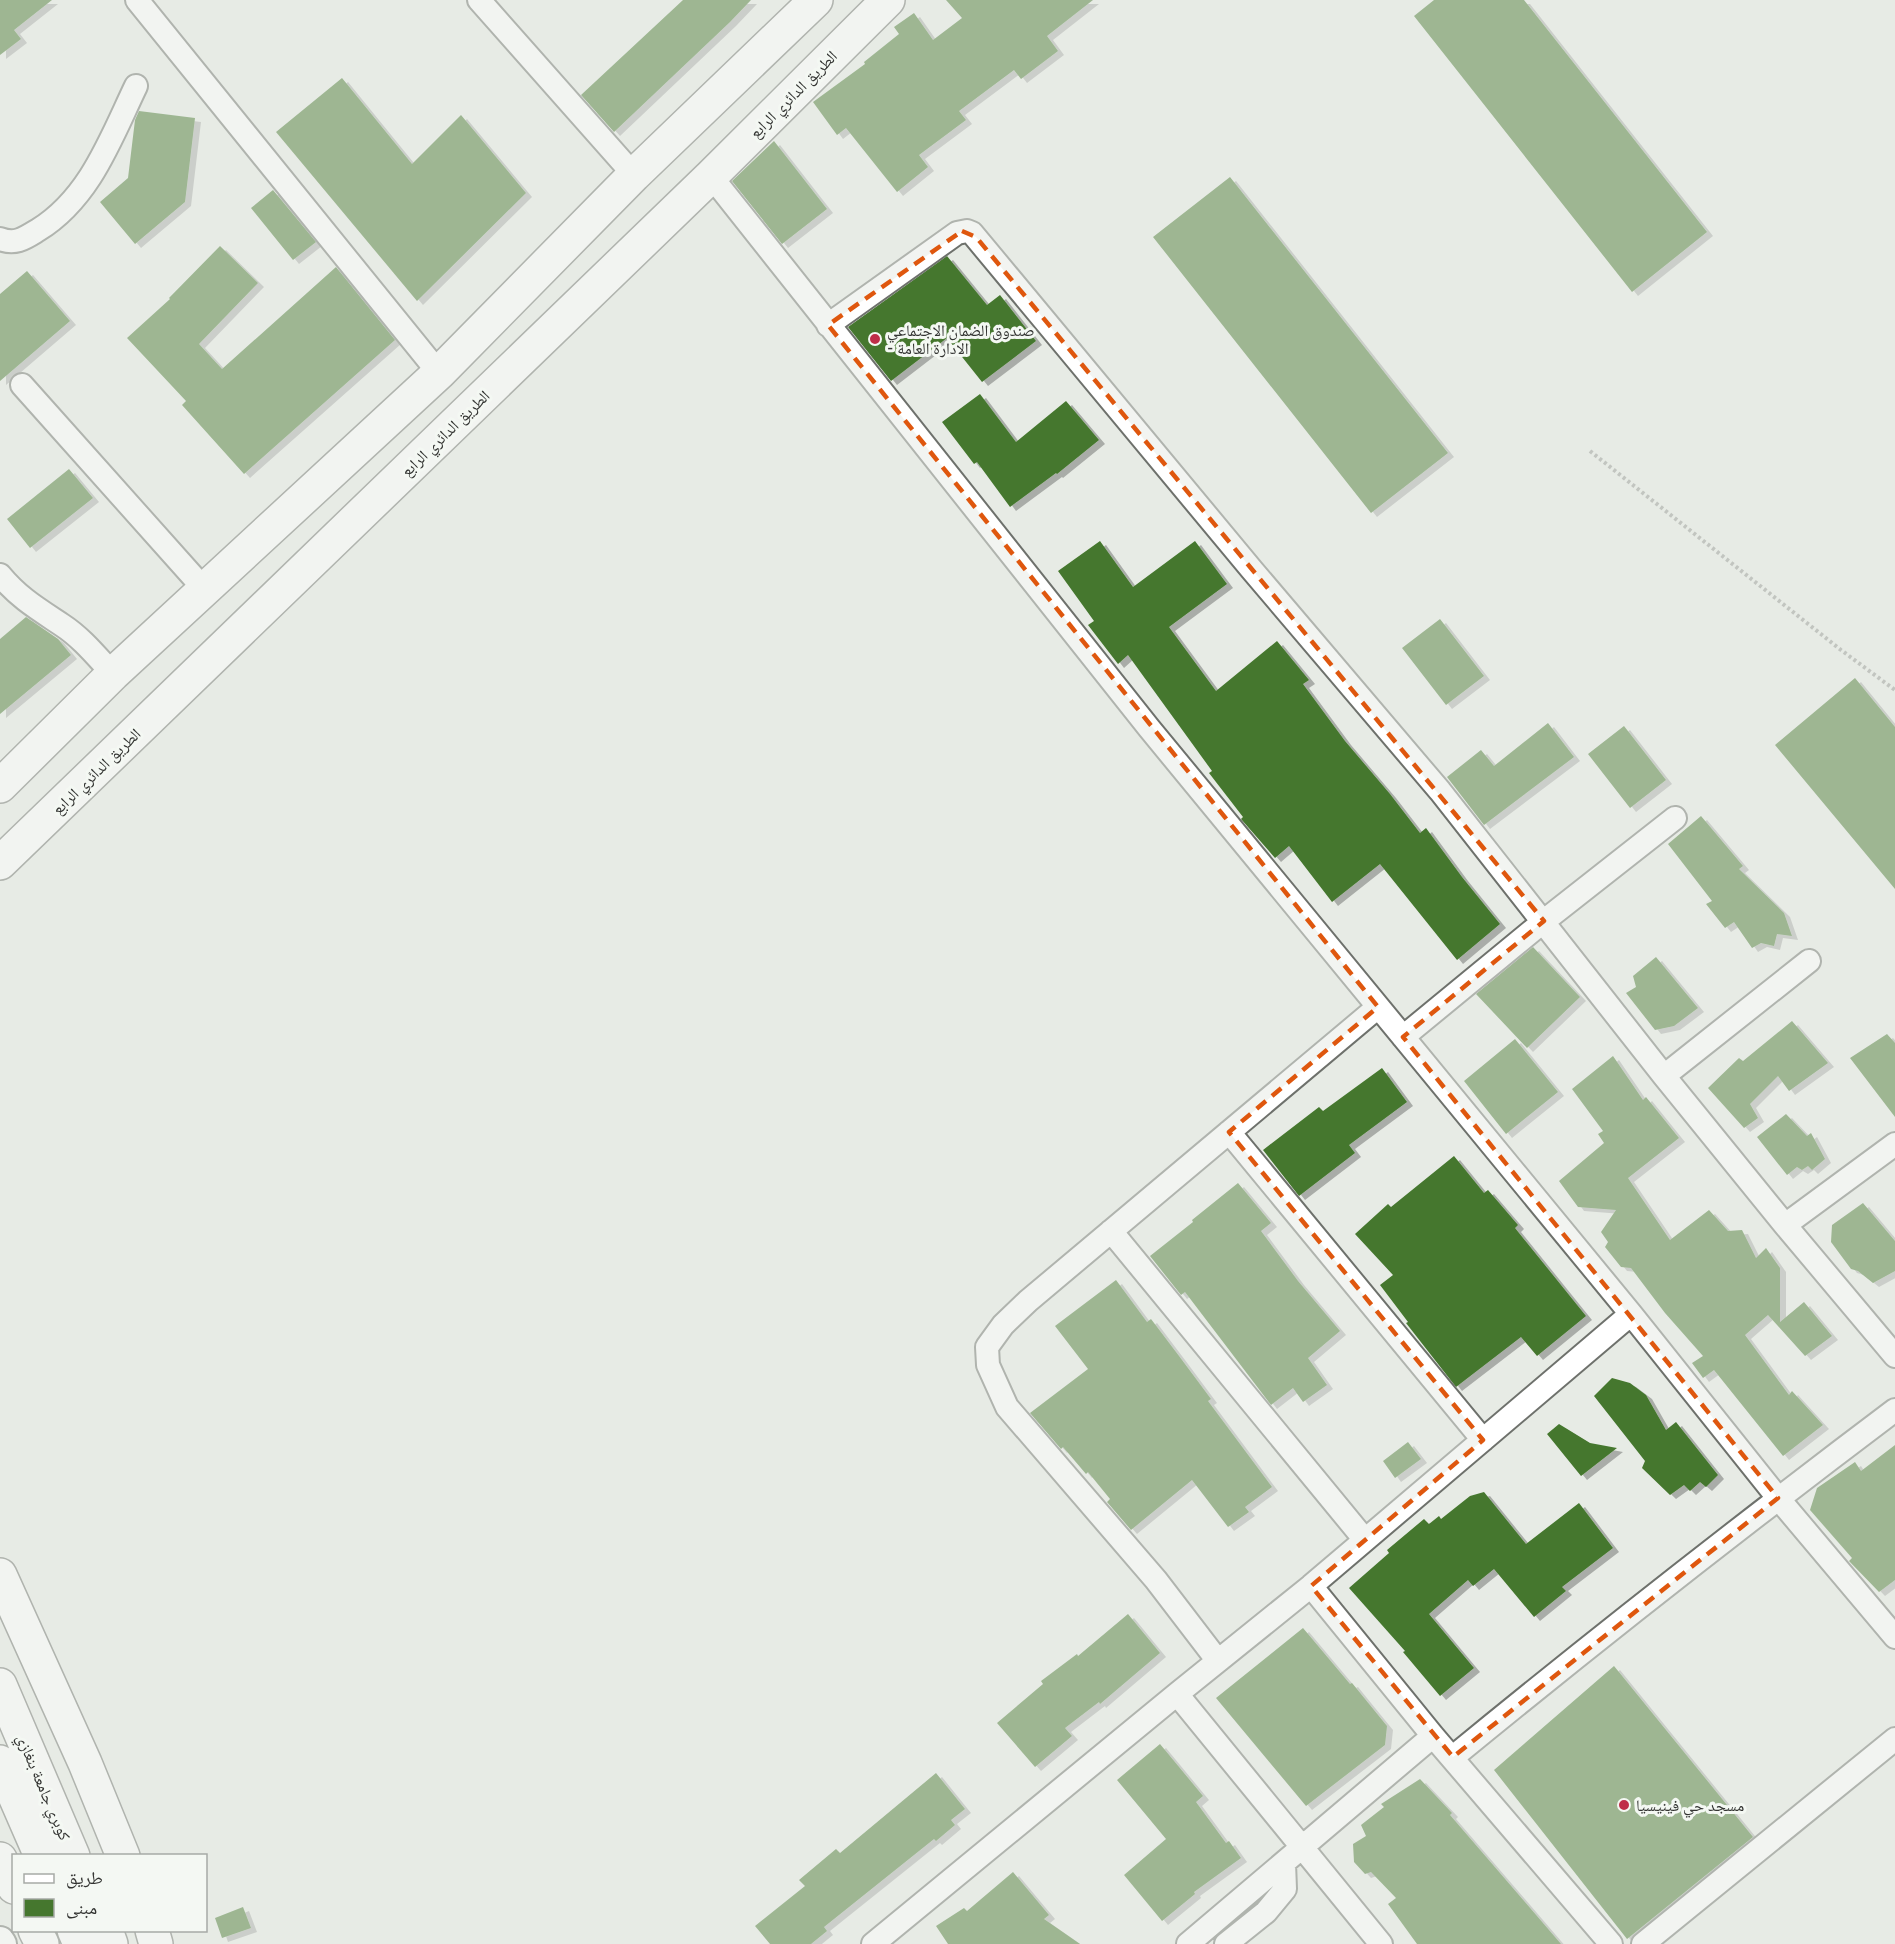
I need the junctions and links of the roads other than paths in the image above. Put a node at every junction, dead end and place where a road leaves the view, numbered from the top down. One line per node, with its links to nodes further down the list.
1 (137, 0): 10 (street)
2 (479, 0): 6 (street)
3 (816, 0): 6 (main road)
4 (888, 0): 7 (main road, الطريق الدائري الرابع)
5 (136, 86): 8 (street)
6 (634, 175): 10 (main road)
7 (711, 176): 9 (street); 18 (main road, الطريق الدائري الرابع)
8 (0, 238)
9 (828, 325): 19 (street); 21 (street)
10 (439, 373): 14 (main road)
11 (22, 385): 14 (street)
12 (0, 557): 13 (street)
13 (0, 574): 15 (street)
14 (204, 590): 15 (main road)
15 (113, 674): 16 (main road)
16 (0, 786)
17 (1675, 818): 19 (street)
18 (0, 863)
19 (1544, 921): 22 (street); 23 (street)
20 (1809, 961): 23 (street)
21 (1378, 1007): 22 (street); 24 (street)
22 (1403, 1037): 28 (street)
23 (1664, 1076): 26 (street)
24 (1229, 1132): 27 (street); 31 (street)
25 (1895, 1144): 26 (street)
26 (1785, 1226): 29 (street)
27 (1111, 1231): 33 (street); 37 (street)
28 (1631, 1314): 31 (street); 32 (street)
29 (1895, 1356)
30 (1895, 1410): 32 (street)
31 (1483, 1440): 33 (street)
32 (1778, 1498): 36 (street); 42 (street)
33 (1365, 1540): 35 (street)
34 (0, 1575): 47 (main road)
35 (1311, 1586): 37 (street); 40 (street)
36 (1895, 1637)
37 (1218, 1661): 39 (street)
38 (0, 1685): 46 (main road, كوبري جامعة بنغازي)
39 (1177, 1694): 44 (street); 51 (street)
40 (1433, 1736): 42 (street); 44 (street)
41 (1895, 1738): 56 (street)
42 (1453, 1757): 55 (street)
43 (0, 1762): 45 (main road, كوبري جامعة بنغازي)
44 (1302, 1848): 49 (street); 54 (street)
45 (40, 1854)
46 (72, 1854)
47 (122, 1854)
48 (0, 1859): 50 (main road)
49 (1284, 1863): 52 (street); 53 (street)
50 (12, 1883)
51 (886, 1940)
52 (1188, 1944)
53 (1226, 1944)
54 (1381, 1944)
55 (1611, 1944)
56 (1643, 1944)

